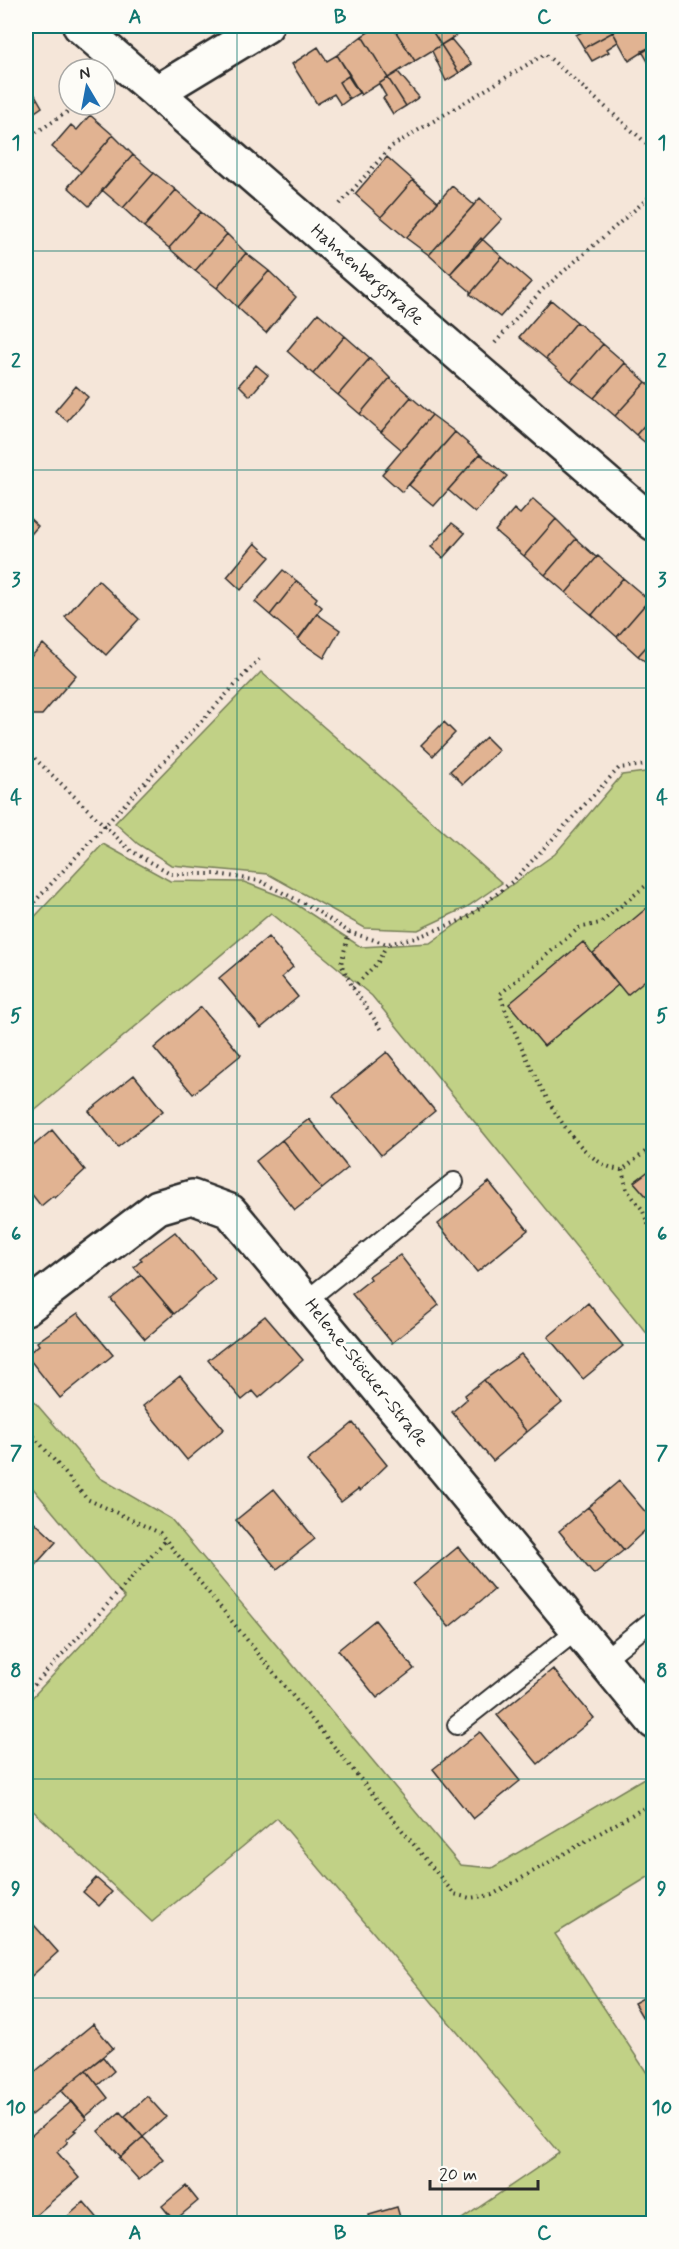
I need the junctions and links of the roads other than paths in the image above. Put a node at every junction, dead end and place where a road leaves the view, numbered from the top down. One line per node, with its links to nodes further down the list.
1 (80, 26): 3 (street, Hahnenbergstraße)
2 (266, 26): 3 (street)
3 (157, 92): 4 (street, Hahnenbergstraße)
4 (654, 524)
5 (454, 1182): 6 (lane)
6 (307, 1300): 7 (street, Helene-Stöcker-Straße); 9 (street, Helene-Stöcker-Straße)
7 (26, 1308)
8 (654, 1620): 10 (lane)
9 (577, 1629): 10 (street, Helene-Stöcker-Straße); 12 (lane)
10 (602, 1661): 11 (street, Helene-Stöcker-Straße)
11 (654, 1722)
12 (457, 1725)

